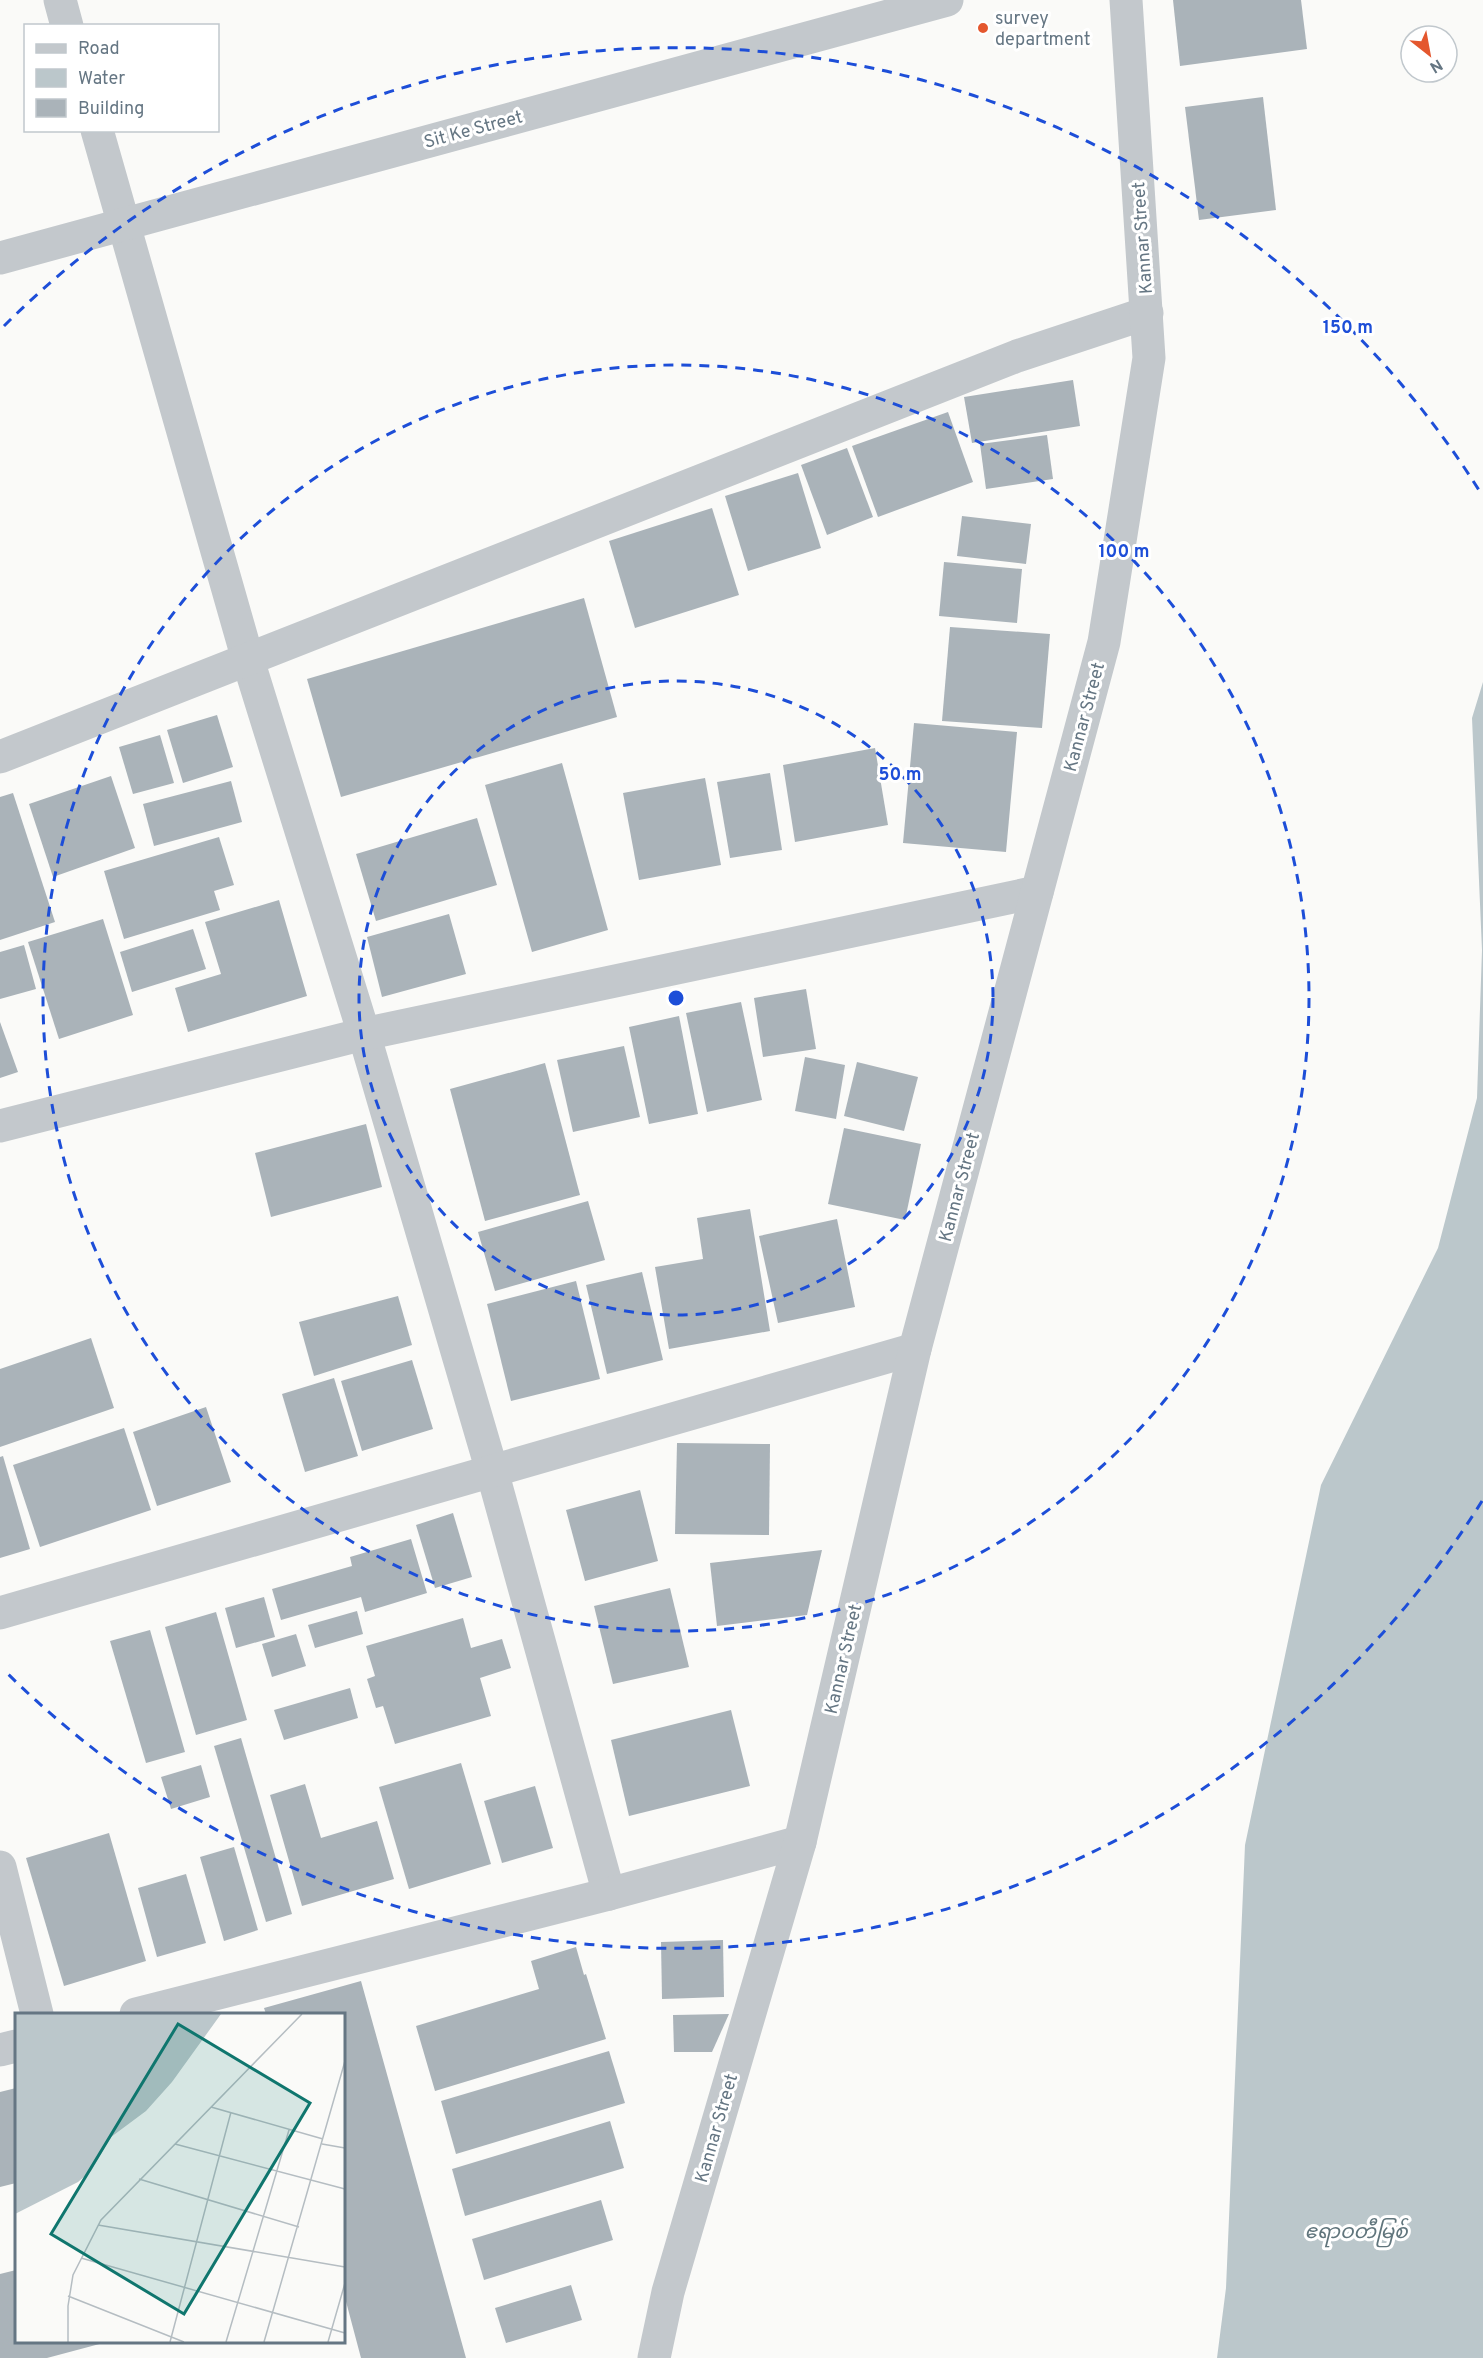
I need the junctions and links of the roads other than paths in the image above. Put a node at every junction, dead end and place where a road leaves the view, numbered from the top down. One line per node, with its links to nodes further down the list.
1 (60, 0): 4 (street)
2 (947, 0): 6 (street, Sit Ke Street)
3 (1126, 0): 8 (street, Kannar Street)
4 (66, 24)
5 (98, 132): 6 (street)
6 (124, 224): 7 (street, Sit Ke Street); 9 (street)
7 (0, 258)
8 (1147, 313): 9 (street); 11 (street, Kannar Street)
9 (248, 660): 10 (street); 12 (street)
10 (0, 757)
11 (1037, 892): 12 (street); 14 (street, Kannar Street)
12 (364, 1034): 13 (street); 15 (street)
13 (0, 1126)
14 (915, 1349): 15 (street); 17 (street, Kannar Street)
15 (492, 1470): 16 (street); 19 (street)
16 (0, 1613)
17 (800, 1842): 19 (street); 24 (street, Kannar Street)
18 (0, 1867): 20 (street)
19 (609, 1894): 21 (street)
20 (37, 2013)
21 (140, 2013)
22 (15, 2046): 23 (street)
23 (0, 2050)
24 (654, 2358)

